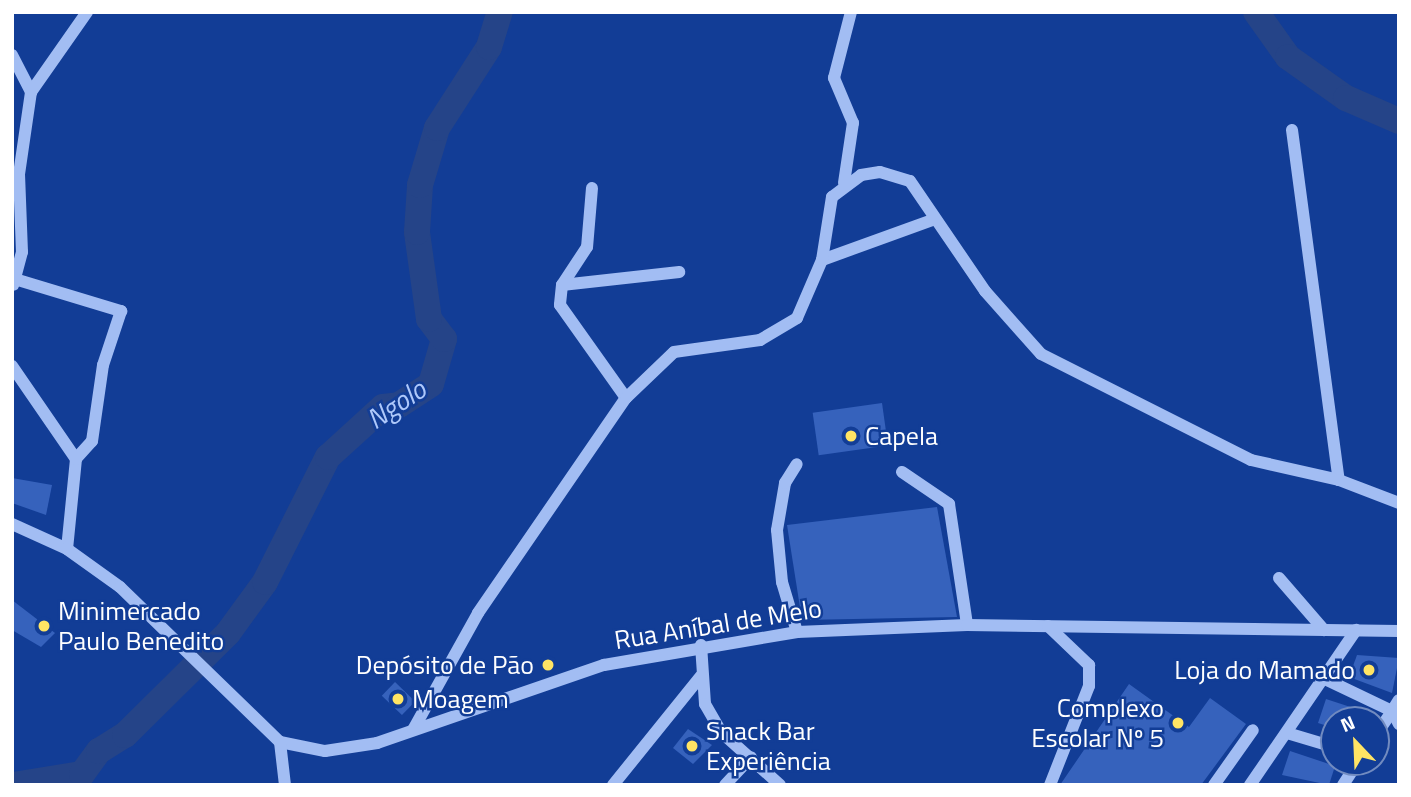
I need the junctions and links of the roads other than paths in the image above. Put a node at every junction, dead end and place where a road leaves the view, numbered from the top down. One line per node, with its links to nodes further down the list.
1 (87, 12): 4 (street)
2 (851, 12): 6 (street)
3 (12, 55): 4 (street)
4 (31, 92): 11 (street)
5 (1292, 130): 18 (street)
6 (844, 183): 8 (street); 9 (street)
7 (593, 188): 12 (street)
8 (935, 219): 9 (street); 18 (street)
9 (822, 260): 14 (street)
10 (679, 272): 12 (street)
11 (15, 283): 15 (street)
12 (562, 285): 14 (street)
13 (12, 366): 15 (street)
14 (626, 398): 34 (street)
15 (76, 459): 21 (street)
16 (797, 464): 28 (street)
17 (902, 472): 23 (street)
18 (1339, 480): 19 (street)
19 (1399, 503)
20 (12, 524): 21 (street)
21 (67, 549): 37 (street)
22 (1279, 578): 25 (street)
23 (967, 625): 24 (street, Rua Aníbal de Melo); 28 (street, Rua Aníbal de Melo)
24 (1048, 626): 25 (street, Rua Aníbal de Melo); 44 (street)
25 (1324, 630): 26 (street, Rua Aníbal de Melo)
26 (1356, 630): 27 (street, Rua Aníbal de Melo); 31 (street)
27 (1399, 631)
28 (797, 632): 29 (street, Rua Aníbal de Melo)
29 (701, 645): 30 (street); 34 (street, Rua Aníbal de Melo)
30 (701, 676): 39 (street); 41 (street)
31 (1325, 679): 32 (street); 36 (street)
32 (1396, 705): 33 (street)
33 (1399, 724)
34 (413, 730): 37 (street, Rua Aníbal de Melo)
35 (1253, 730): 45 (street)
36 (1287, 733): 38 (street); 46 (street)
37 (280, 742): 40 (street)
38 (1320, 743)
39 (751, 757): 42 (street); 43 (street)
40 (285, 785)
41 (613, 785)
42 (725, 785)
43 (780, 785)
44 (1050, 785)
45 (1214, 785)
46 (1250, 785)

